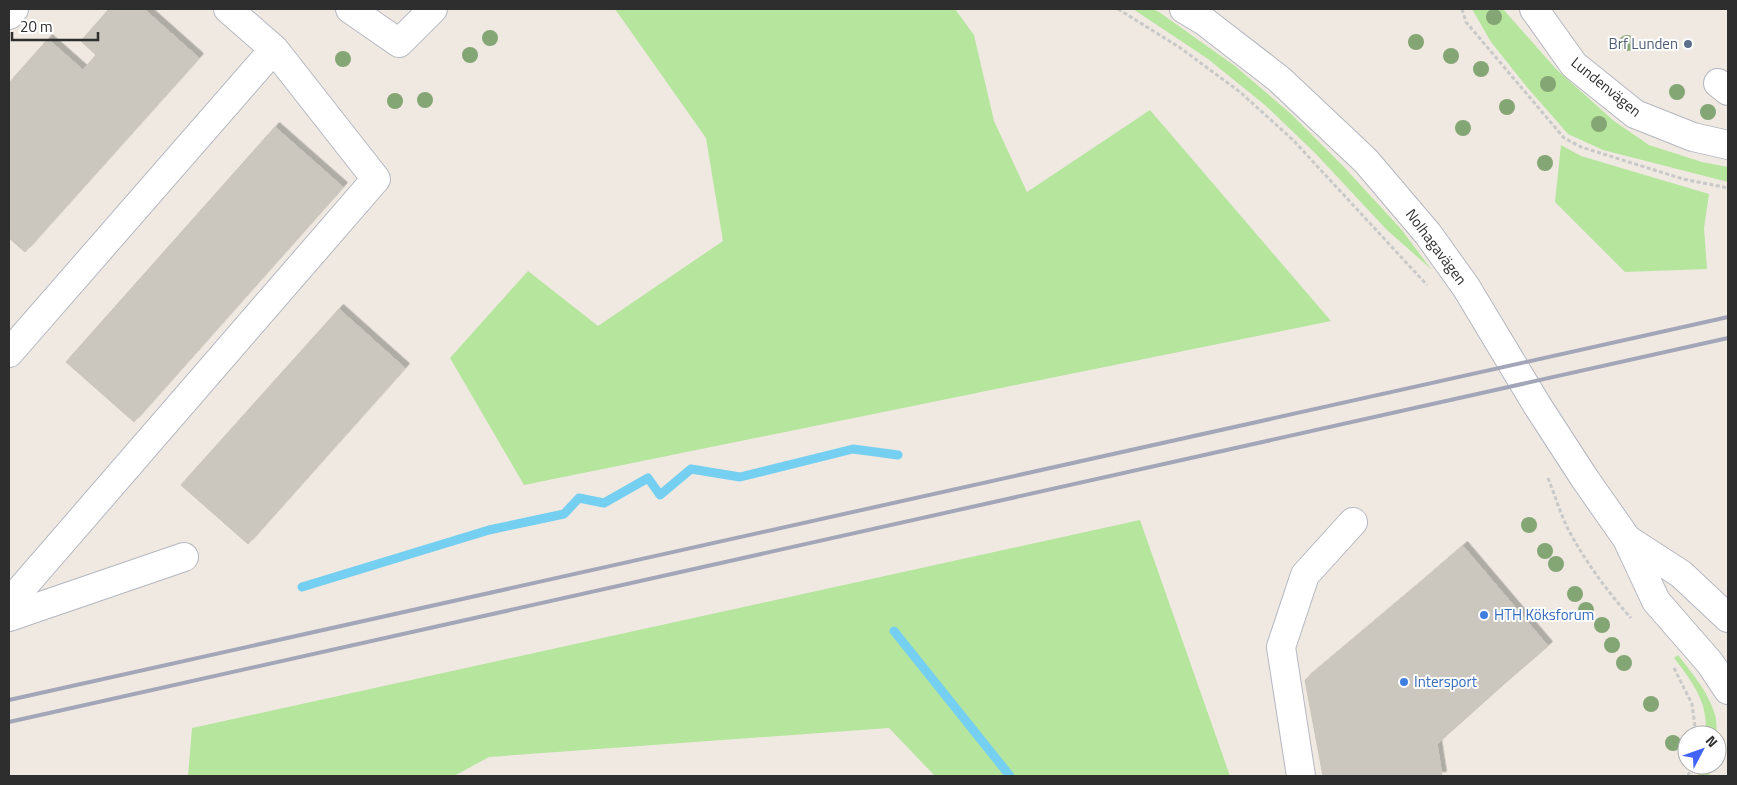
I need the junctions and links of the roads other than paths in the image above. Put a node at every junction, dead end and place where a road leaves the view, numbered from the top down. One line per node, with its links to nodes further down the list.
1 (14, 9): 7 (street)
2 (228, 9): 8 (street)
3 (350, 9): 4 (street)
4 (433, 9)
5 (1184, 9): 12 (street, Nolhagavägen)
6 (1534, 9): 9 (street, Lundenvägen)
7 (9, 15)
8 (274, 49): 10 (street); 14 (street)
9 (1728, 145)
10 (9, 353)
11 (1353, 522): 18 (street)
12 (1627, 538): 16 (street, Nolhagavägen); 17 (street, Nolhagavägen)
13 (184, 557): 15 (street)
14 (9, 603)
15 (9, 617)
16 (1728, 618)
17 (1728, 690)
18 (1301, 776)

